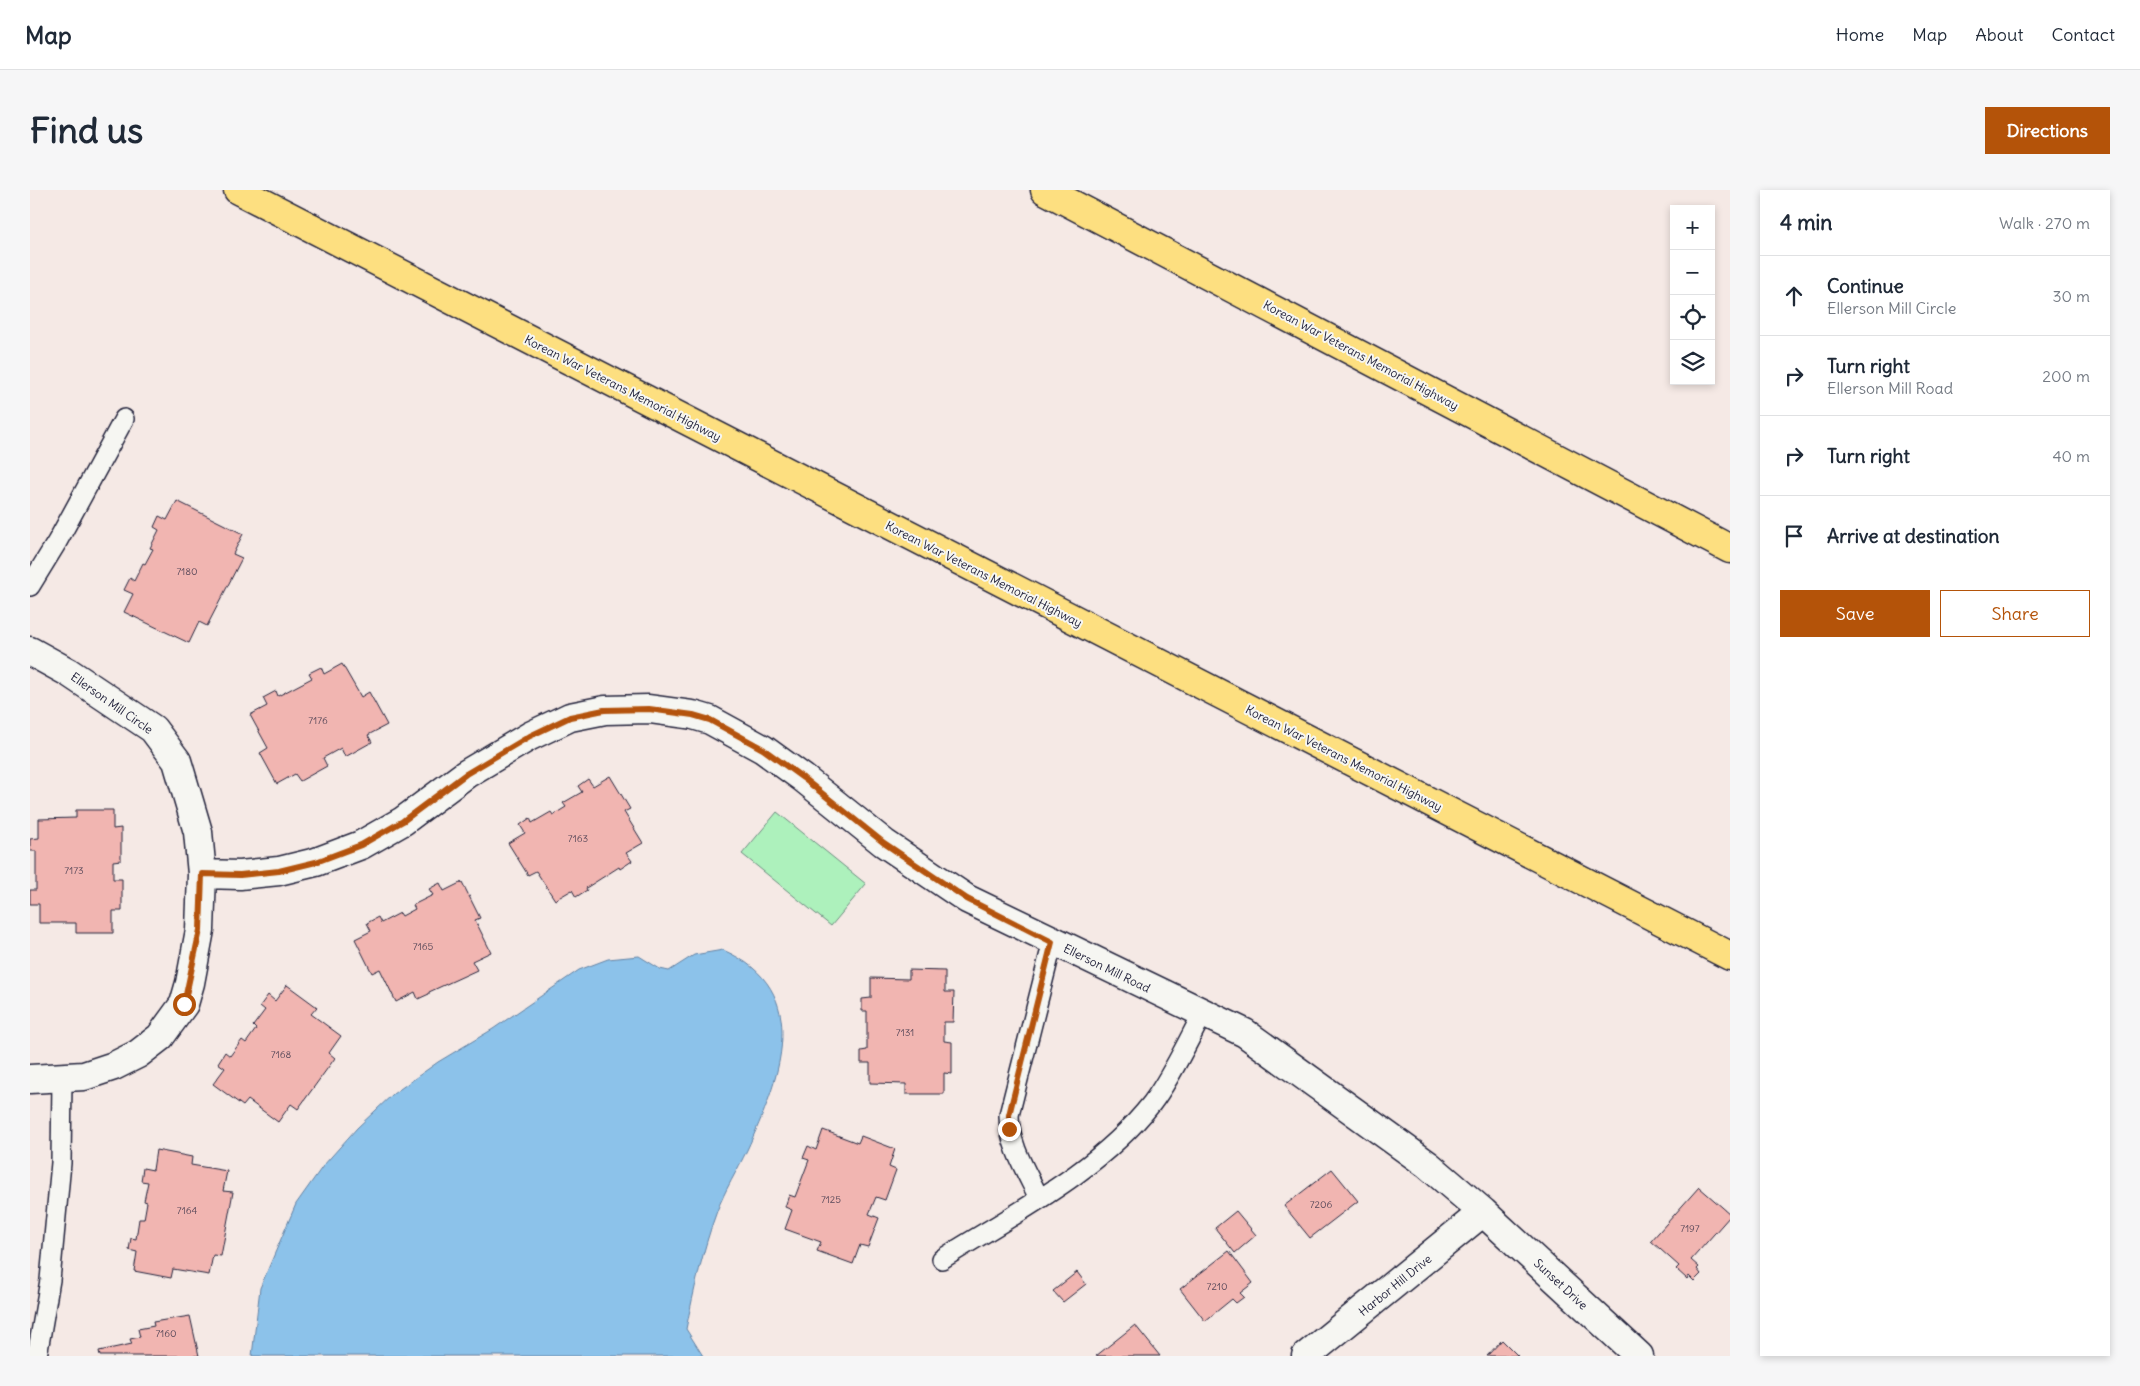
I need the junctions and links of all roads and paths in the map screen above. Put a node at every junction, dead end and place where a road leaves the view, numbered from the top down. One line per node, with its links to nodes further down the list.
1 (238, 190): 9 (highway, Korean War Veterans Memorial Highway)
2 (1045, 190): 4 (highway, Korean War Veterans Memorial Highway)
3 (124, 419): 5 (lane)
4 (1730, 548)
5 (30, 586)
6 (30, 650): 7 (street, Ellerson Mill Circle)
7 (202, 874): 8 (street, Ellerson Mill Road); 11 (street, Ellerson Mill Circle)
8 (1052, 942): 10 (street, Ellerson Mill Road); 13 (lane)
9 (1730, 956)
10 (1203, 1013): 13 (lane); 14 (street, Ellerson Mill Road)
11 (62, 1078): 12 (street, Ellerson Mill Circle); 16 (lane)
12 (30, 1079)
13 (1039, 1198): 15 (lane)
14 (1483, 1212): 18 (street, Harbor Hill Drive); 19 (street, Sunset Drive)
15 (942, 1259)
16 (38, 1302): 17 (lane)
17 (37, 1356)
18 (1306, 1356)
19 (1639, 1356)

